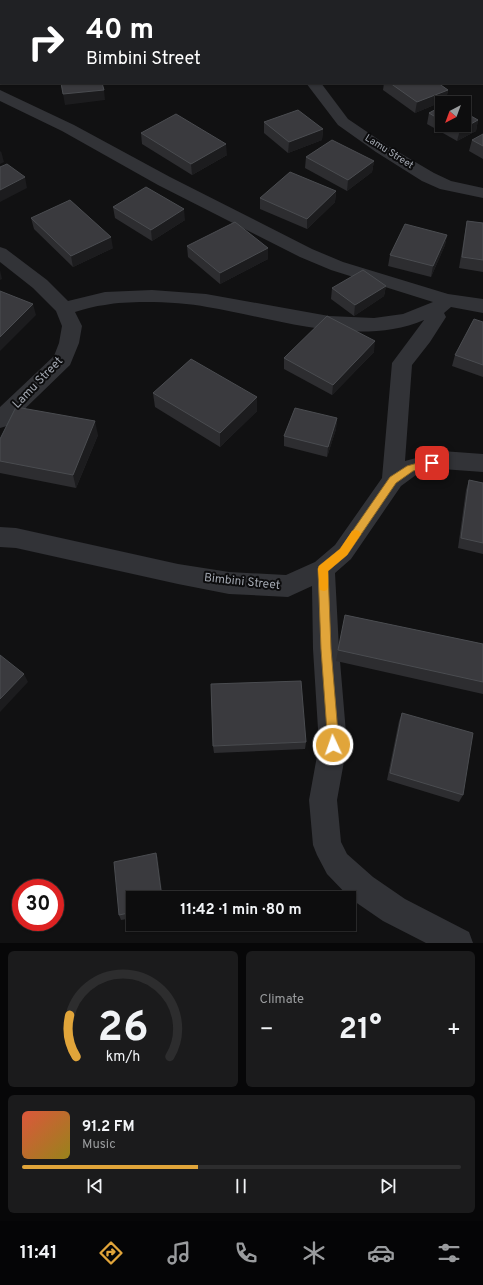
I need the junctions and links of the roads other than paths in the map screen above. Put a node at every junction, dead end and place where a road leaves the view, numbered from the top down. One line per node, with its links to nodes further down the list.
1 (317, 84): 3 (street, Lamu Street)
2 (0, 95): 5 (street)
3 (483, 193)
4 (0, 253): 7 (street, Lamu Street)
5 (441, 306): 6 (street); 7 (street); 10 (street)
6 (483, 306)
7 (64, 308): 8 (street, Lamu Street)
8 (0, 420)
9 (483, 463): 10 (street, Bimbini Street)
10 (393, 480): 12 (street, Bimbini Street)
11 (0, 537): 12 (street, Bimbini Street)
12 (323, 569): 13 (street)
13 (458, 943)

